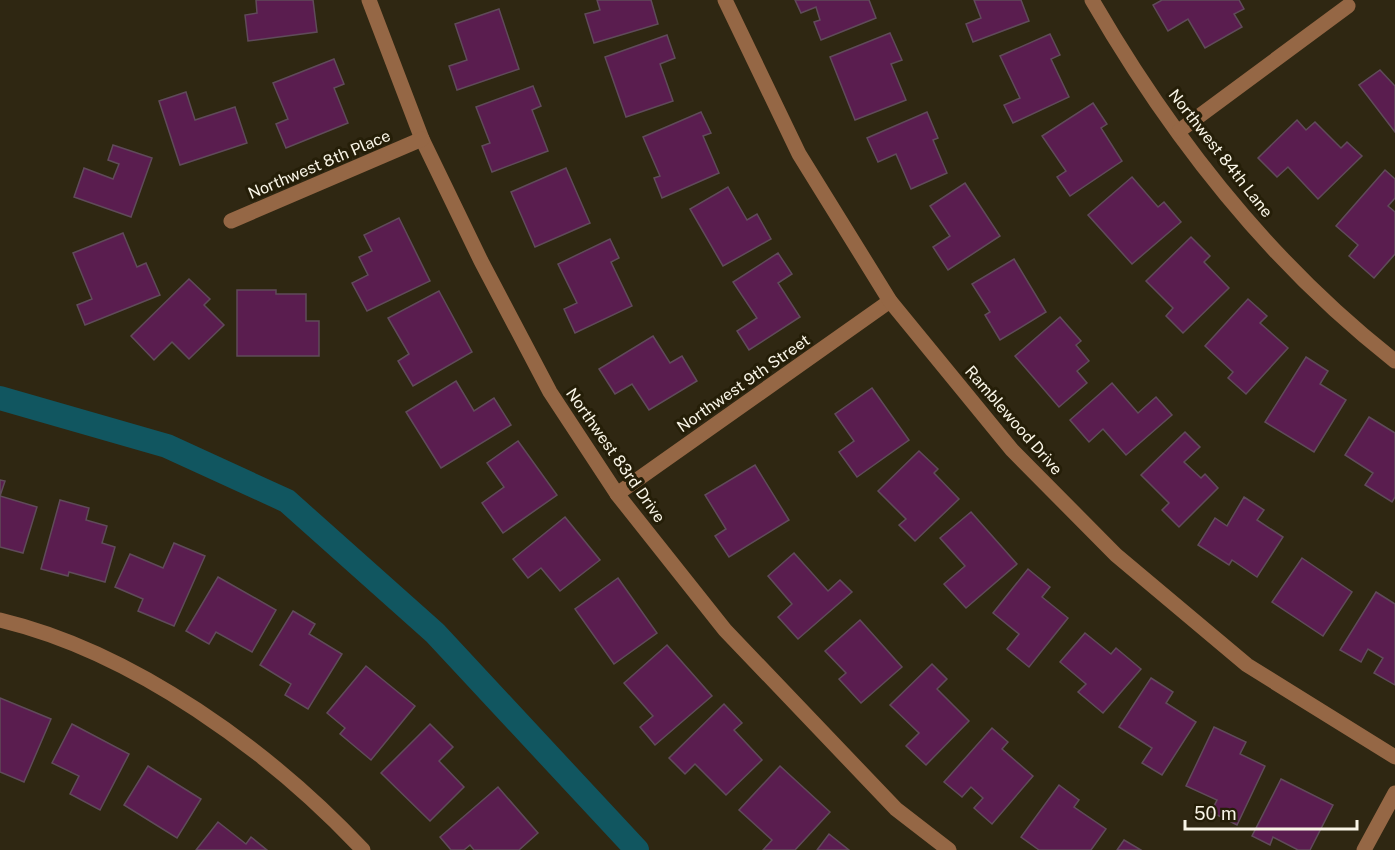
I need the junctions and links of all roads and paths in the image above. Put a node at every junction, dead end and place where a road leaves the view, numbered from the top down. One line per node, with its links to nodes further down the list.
1 (369, 0): 6 (street, Northwest 83rd Drive)
2 (725, 0): 8 (street, Ramblewood Drive)
3 (1092, 0): 5 (street, Northwest 84th Lane)
4 (1348, 6): 5 (street)
5 (1179, 131): 9 (street, Northwest 84th Lane)
6 (422, 139): 7 (street, Northwest 8th Place); 10 (street, Northwest 83rd Drive)
7 (231, 221)
8 (890, 301): 10 (street, Northwest 9th Street); 12 (street, Ramblewood Drive)
9 (1395, 361)
10 (617, 494): 15 (street, Northwest 83rd Drive)
11 (0, 620): 14 (street)
12 (1395, 757)
13 (1395, 793): 16 (street)
14 (363, 850)
15 (950, 850)
16 (1364, 850)

